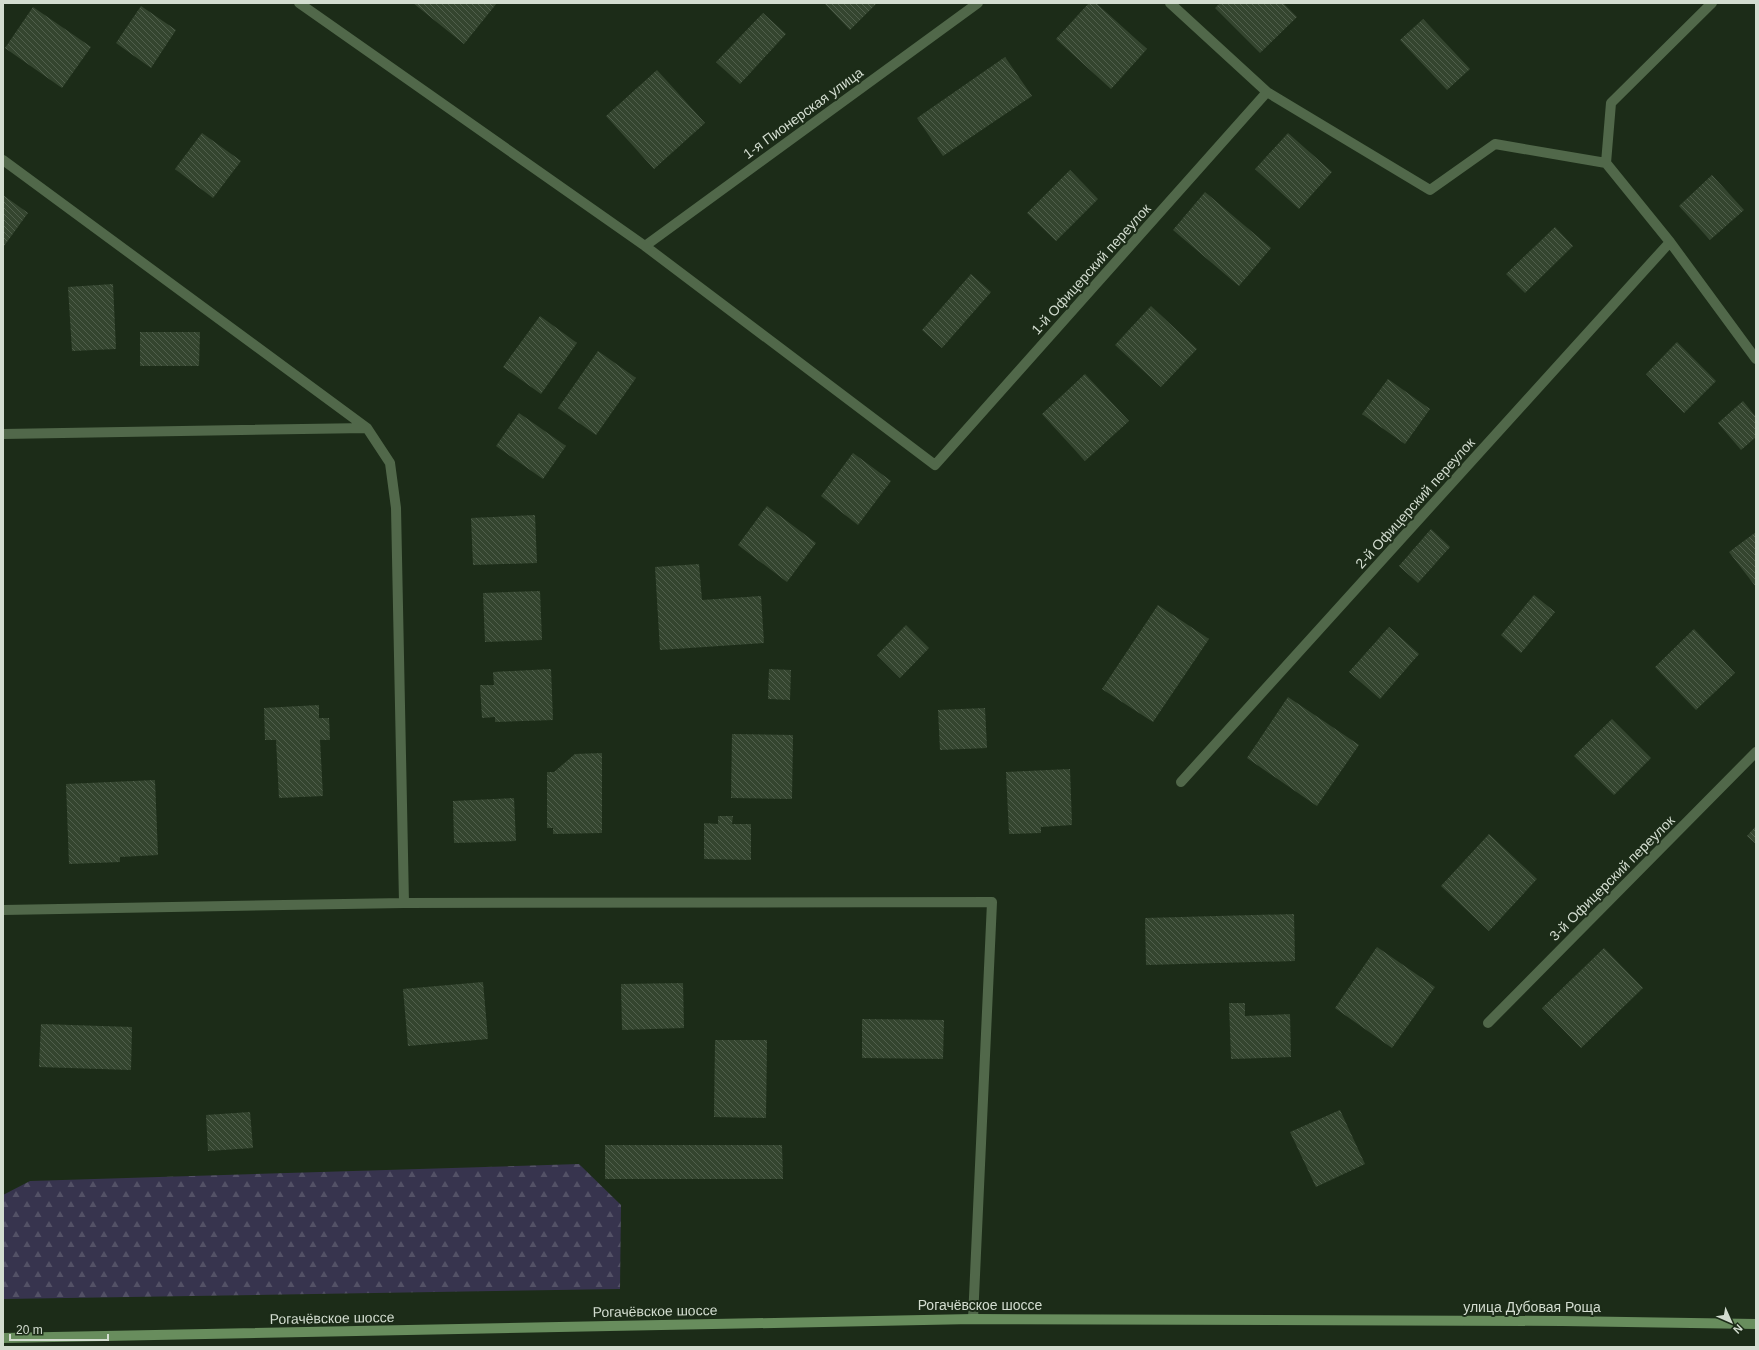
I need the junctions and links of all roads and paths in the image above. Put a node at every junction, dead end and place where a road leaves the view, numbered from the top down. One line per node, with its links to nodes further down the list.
1 (299, 3): 9 (street)
2 (978, 3): 9 (street, 1-я Пионерская улица)
3 (1170, 3): 5 (street)
4 (1712, 3): 7 (street)
5 (1268, 92): 7 (street); 9 (street, 1-й Офицерский переулок)
6 (3, 160): 11 (street)
7 (1606, 162): 8 (street)
8 (1670, 242): 10 (street); 14 (street, 2-й Офицерский переулок)
9 (645, 246)
10 (1756, 359)
11 (367, 428): 12 (street); 15 (street)
12 (3, 434)
13 (1756, 752): 17 (street, 3-й Офицерский переулок)
14 (1182, 782)
15 (404, 902): 16 (street); 18 (street)
16 (3, 910)
17 (1488, 1023)
18 (973, 1319): 19 (main road, Рогачёвское шоссе); 21 (main road, Рогачёвское шоссе)
19 (1309, 1320): 20 (main road, улица Дубовая Роща)
20 (1756, 1324)
21 (3, 1338)

